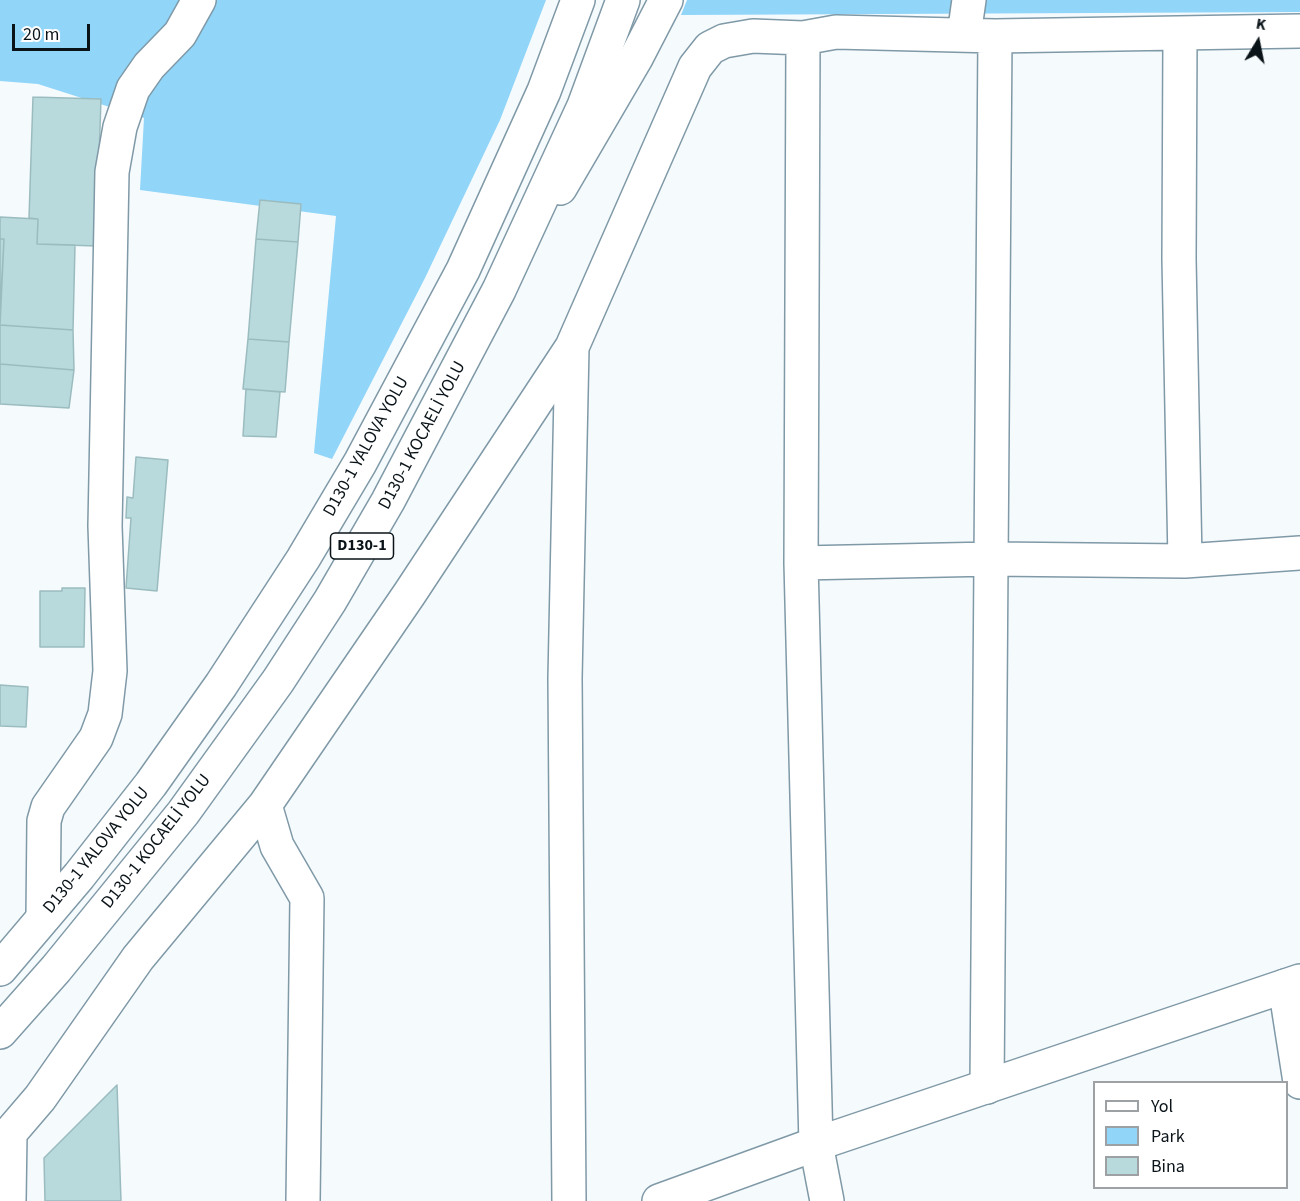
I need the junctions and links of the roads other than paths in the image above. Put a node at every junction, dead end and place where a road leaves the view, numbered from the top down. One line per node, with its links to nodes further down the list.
1 (199, 0): 17 (main road)
2 (578, 0): 17 (main road, D130-1 YALOVA YOLU / D130-1)
3 (623, 0): 10 (main road, D130-1 KOCAELİ YOLU / D130-1)
4 (666, 0): 10 (main road)
5 (969, 0): 8 (main road)
6 (1300, 31): 7 (main road)
7 (1180, 35): 8 (main road); 14 (main road)
8 (980, 36): 9 (main road); 13 (main road)
9 (803, 38): 11 (main road); 15 (main road)
10 (499, 290): 20 (main road, D130-1 KOCAELİ YOLU / D130-1)
11 (572, 347): 16 (main road); 27 (main road)
12 (1300, 553): 14 (main road)
13 (992, 559): 14 (main road); 15 (main road); 22 (main road)
14 (1185, 561)
15 (801, 563): 24 (main road)
16 (265, 805): 23 (main road); 26 (main road)
17 (43, 918): 18 (main road, D130-1 YALOVA YOLU / D130-1)
18 (0, 969)
19 (1293, 984): 21 (main road); 22 (main road)
20 (0, 1032)
21 (1300, 1082)
22 (987, 1087): 24 (main road)
23 (5, 1138): 25 (main road)
24 (816, 1143): 28 (main road); 29 (main road)
25 (9, 1201)
26 (303, 1201)
27 (569, 1201)
28 (659, 1201)
29 (827, 1201)

